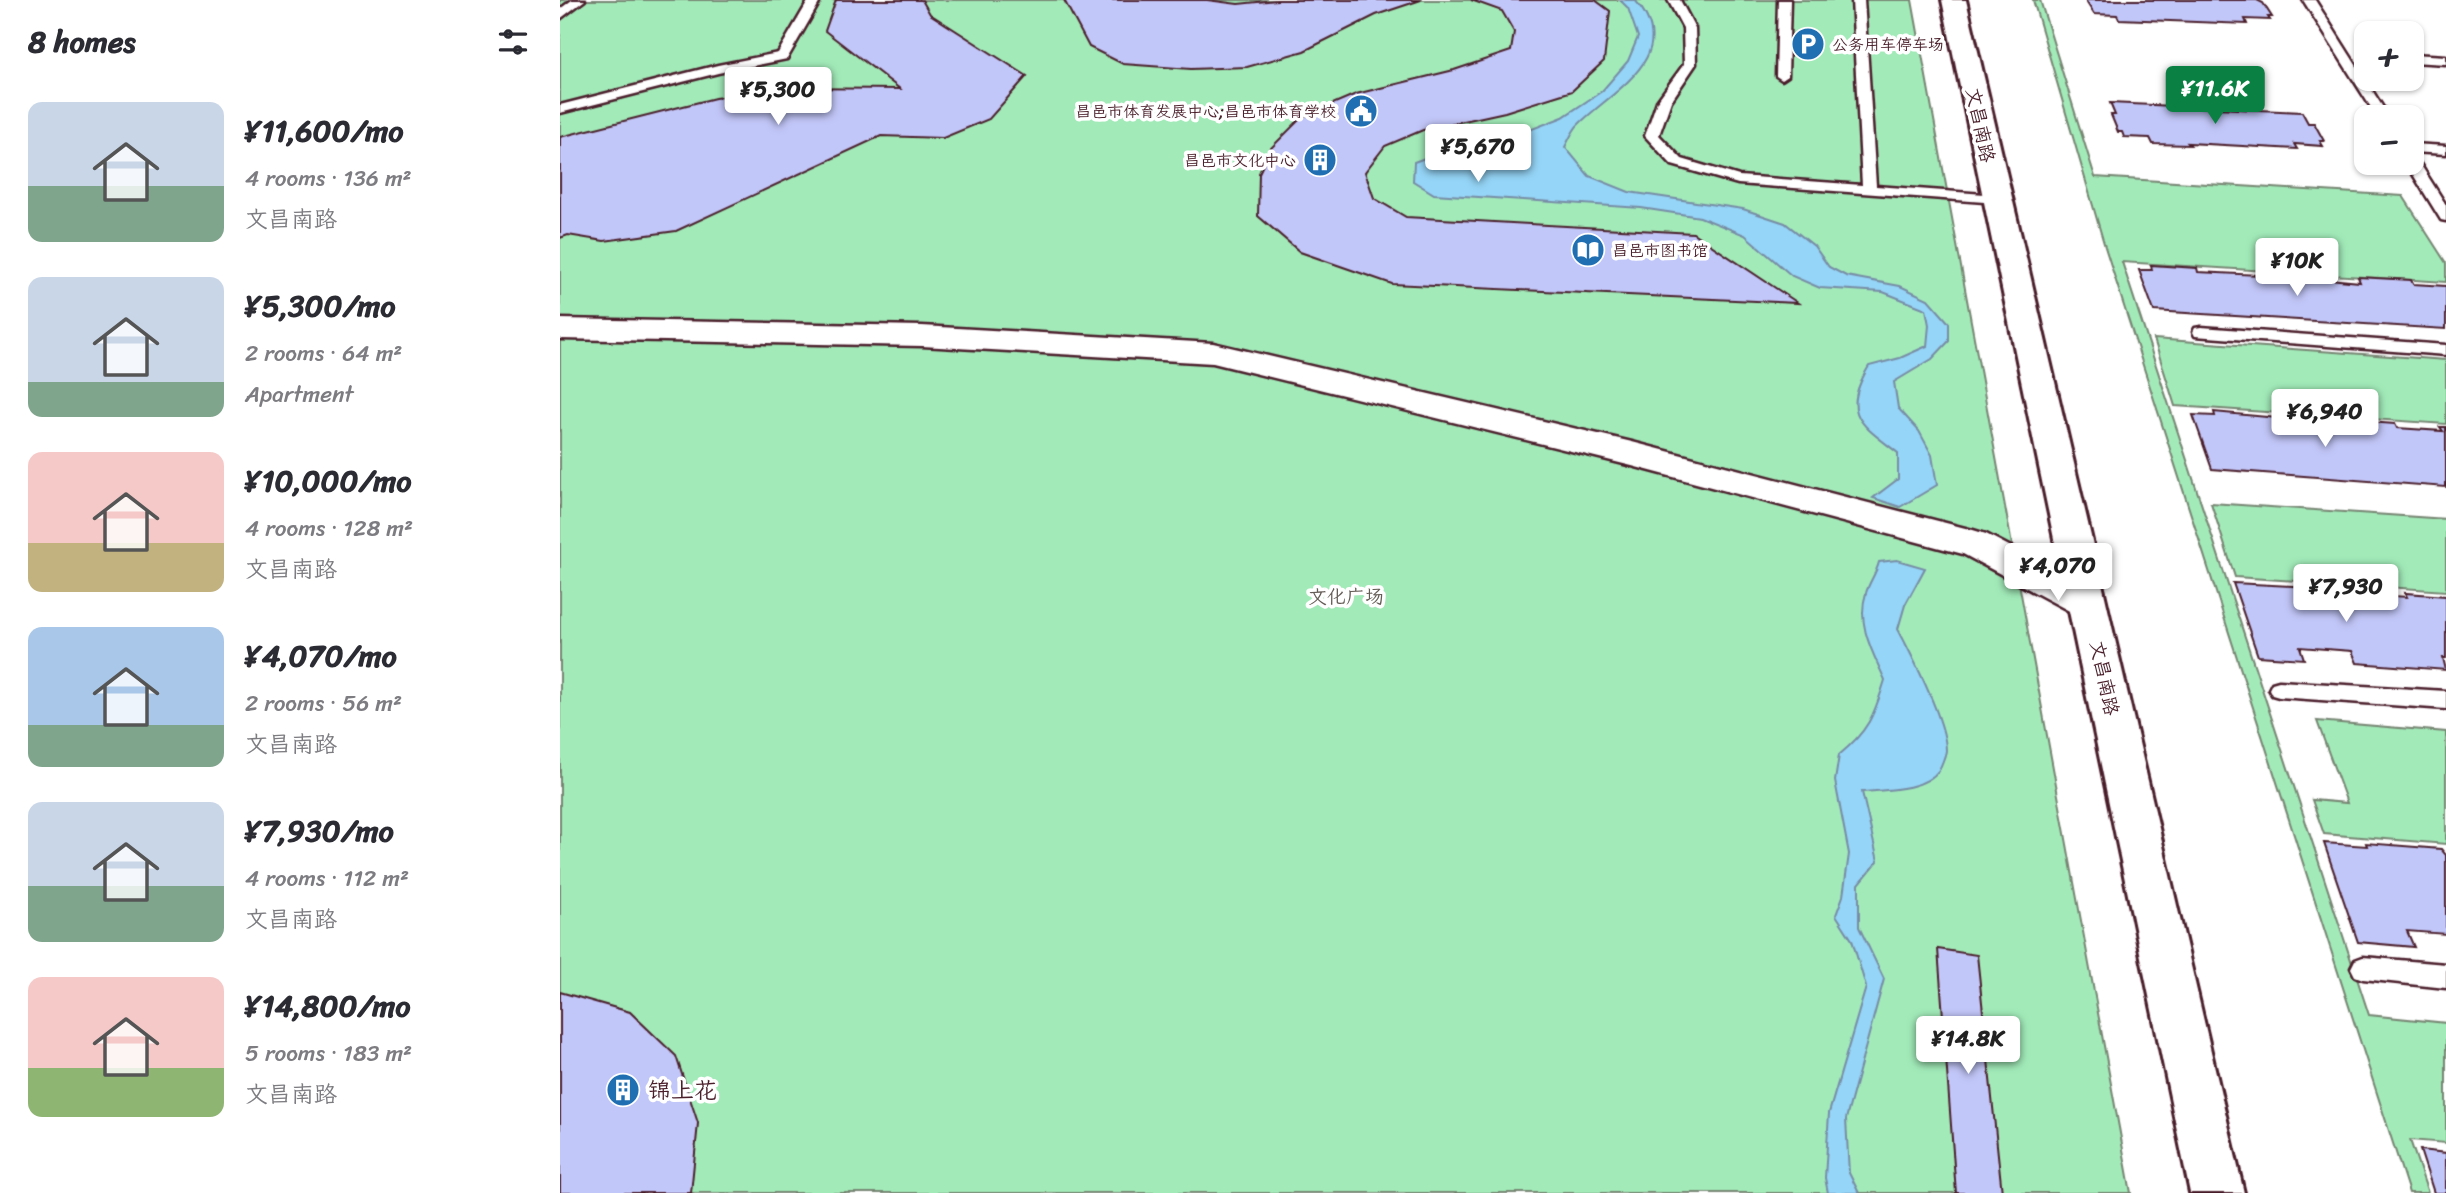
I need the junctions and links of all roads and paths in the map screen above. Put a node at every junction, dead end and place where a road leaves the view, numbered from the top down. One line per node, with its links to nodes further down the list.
1 (579, 0): 8 (lane)
2 (815, 0): 13 (lane)
3 (1674, 0): 17 (lane)
4 (1784, 0): 11 (lane)
5 (1858, 0): 17 (lane)
6 (1954, 0): 18 (street, 文昌南路)
7 (2309, 0): 12 (lane)
8 (560, 15)
9 (2424, 59): 10 (lane)
10 (2446, 60)
11 (1782, 76)
12 (2377, 105)
13 (560, 109)
14 (2424, 149): 15 (lane)
15 (2446, 150)
16 (2420, 175): 19 (lane)
17 (1869, 190): 18 (lane)
18 (1998, 199): 23 (street, 文昌南路)
19 (2446, 217)
20 (560, 329): 23 (street)
21 (2201, 332): 22 (lane)
22 (2446, 350)
23 (2088, 604): 28 (street, 文昌南路)
24 (2279, 689): 25 (lane)
25 (2446, 700)
26 (2363, 968): 27 (lane)
27 (2446, 976)
28 (2217, 1193)

